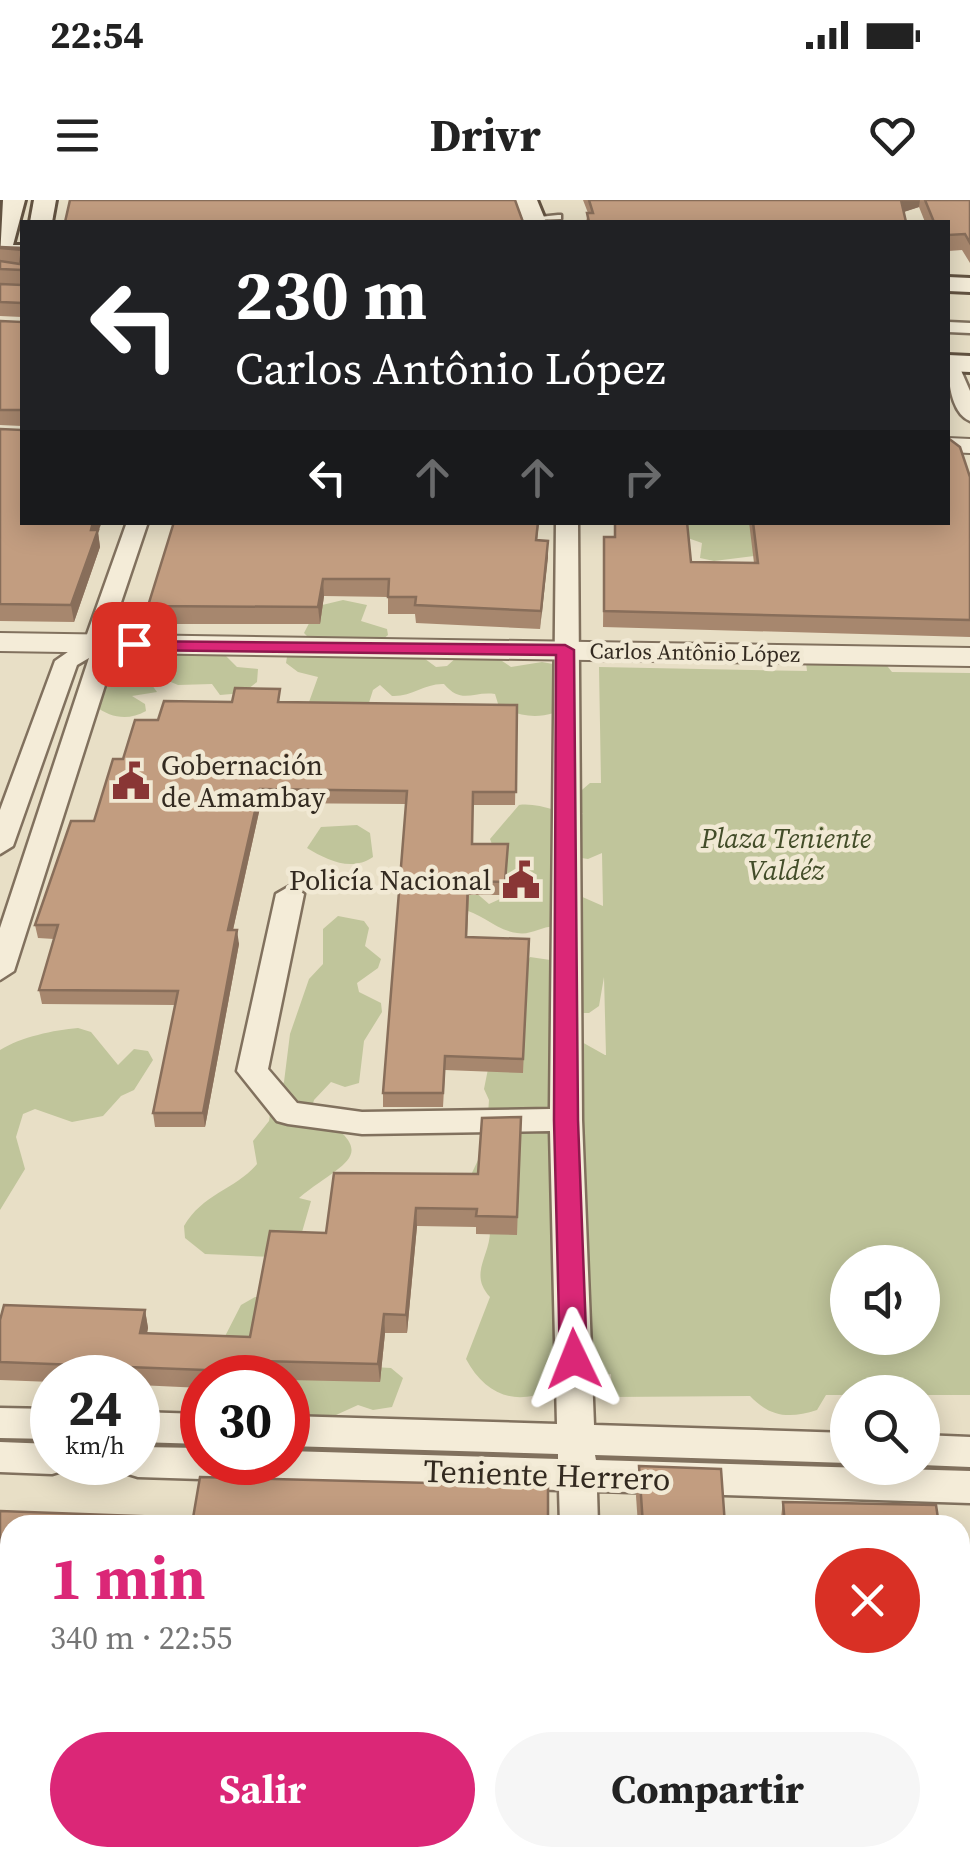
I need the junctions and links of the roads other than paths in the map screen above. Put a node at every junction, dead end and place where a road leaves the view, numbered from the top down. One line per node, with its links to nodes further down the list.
1 (14, 200): 2 (main road)
2 (0, 252)
3 (956, 363): 4 (street)
4 (970, 415)
5 (137, 525): 8 (street)
6 (567, 525): 9 (street)
7 (0, 642): 8 (street, Carlos Antônio López)
8 (95, 644): 9 (street, Carlos Antônio López); 11 (street); 13 (street)
9 (565, 650): 10 (street, Carlos Antônio López); 15 (street)
10 (970, 657)
11 (0, 846)
12 (290, 894): 15 (street)
13 (5, 942): 14 (street)
14 (0, 971)
15 (566, 1120): 23 (street)
16 (0, 1423): 17 (street)
17 (30, 1424)
18 (310, 1433): 23 (street, Teniente Herrero)
19 (310, 1445): 23 (street, Teniente Herrero)
20 (830, 1449): 23 (street, Teniente Herrero)
21 (0, 1457): 22 (street)
22 (30, 1458)
23 (577, 1458): 24 (street, Teniente Herrero); 25 (street)
24 (957, 1465)
25 (579, 1515)

